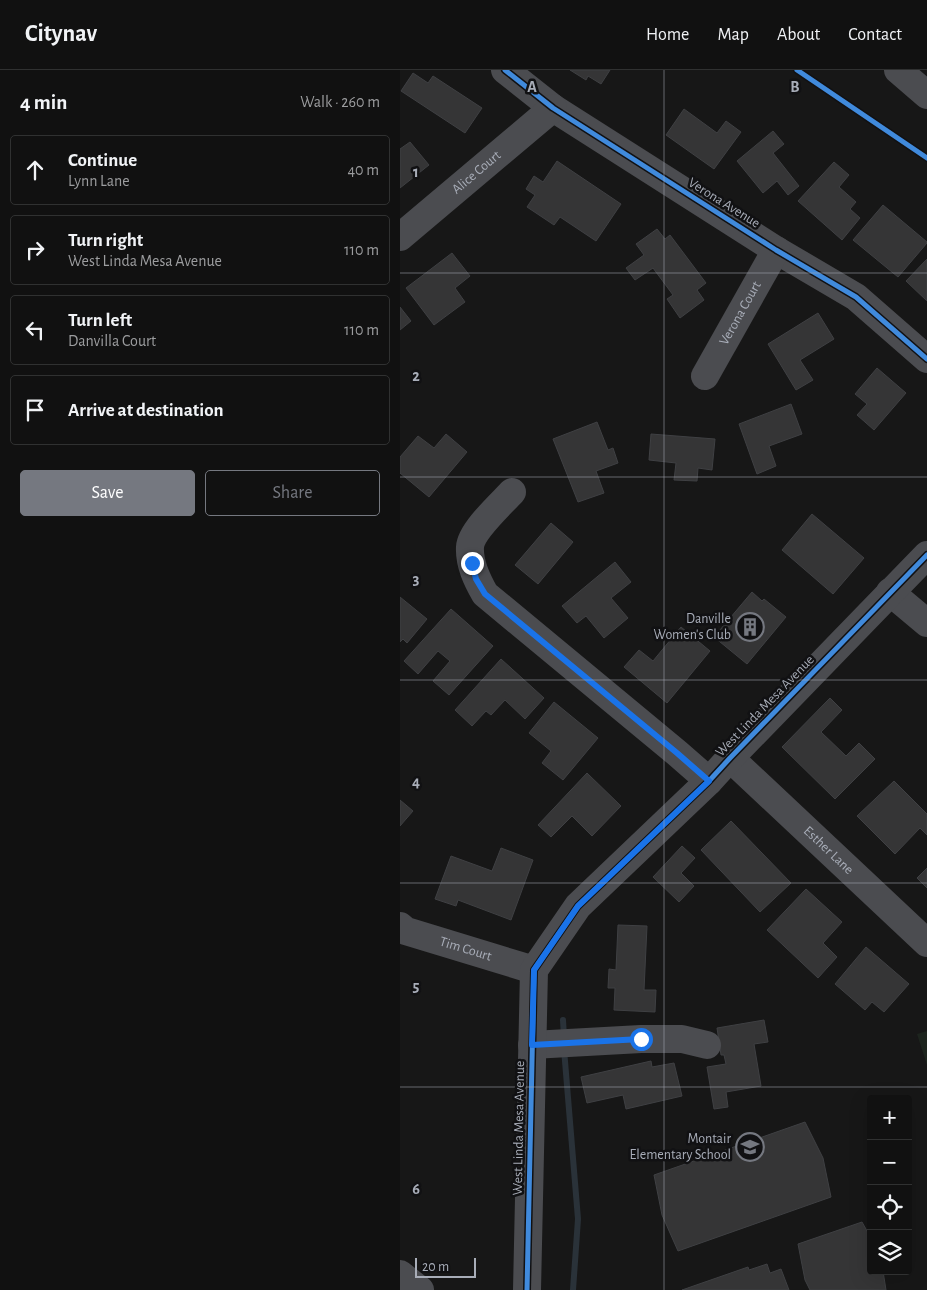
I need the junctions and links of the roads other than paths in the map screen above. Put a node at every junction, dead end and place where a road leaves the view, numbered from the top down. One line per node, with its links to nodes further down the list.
1 (505, 70): 4 (street, Verona Avenue)
2 (898, 70): 3 (street)
3 (927, 95)
4 (553, 108): 5 (street, Alice Court); 6 (street, Verona Avenue)
5 (400, 237)
6 (776, 250): 7 (street, Verona Avenue); 8 (street, Verona Court)
7 (927, 359)
8 (705, 376)
9 (512, 492): 14 (street)
10 (927, 555): 11 (street, West Linda Mesa Avenue)
11 (890, 592): 12 (street); 13 (street, West Linda Mesa Avenue)
12 (927, 623)
13 (730, 758): 14 (street, West Linda Mesa Avenue); 16 (street, Esther Lane)
14 (709, 781): 17 (street, West Linda Mesa Avenue)
15 (400, 926): 17 (street, Tim Court)
16 (927, 943)
17 (534, 970): 18 (street, West Linda Mesa Avenue)
18 (541, 1044): 19 (street); 22 (street, West Linda Mesa Avenue)
19 (707, 1045)
20 (400, 1274): 21 (street)
21 (420, 1290)
22 (527, 1290)

